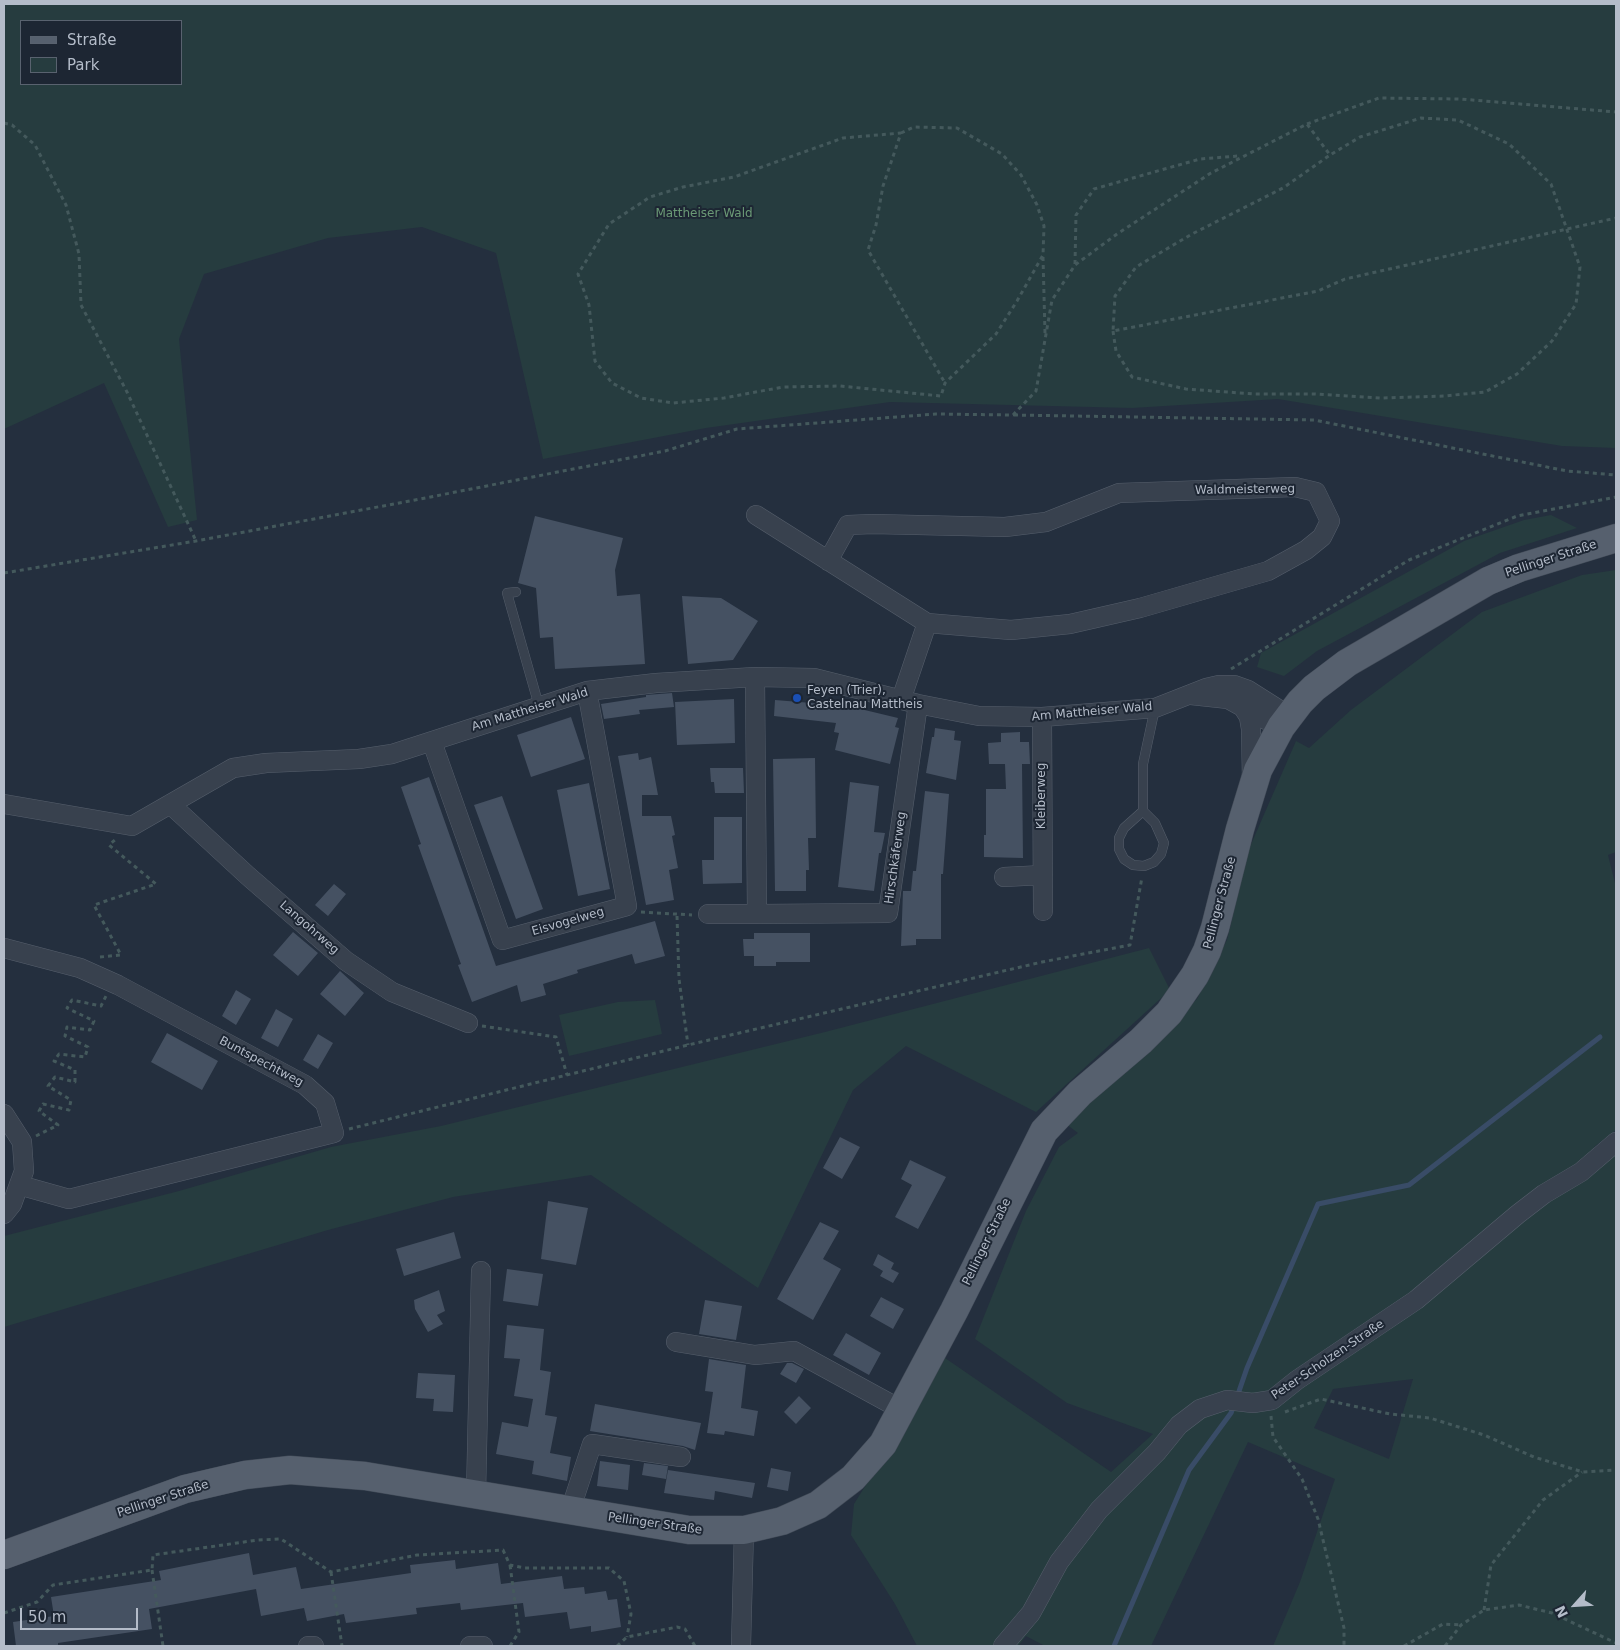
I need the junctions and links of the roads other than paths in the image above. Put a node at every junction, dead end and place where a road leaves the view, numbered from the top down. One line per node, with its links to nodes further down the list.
1 (756, 515): 3 (street, Waldmeisterweg)
2 (1616, 538): 13 (main road, Pellinger Straße)
3 (828, 561): 5 (street, Waldmeisterweg); 5 (street, Waldmeisterweg)
4 (516, 592): 10 (lane)
5 (927, 623): 9 (street)
6 (755, 677): 7 (street, Am Mattheiser Wald); 9 (street, Am Mattheiser Wald); 24 (street)
7 (586, 691): 10 (street, Am Mattheiser Wald); 15 (street, Eisvogelweg)
8 (1191, 695): 11 (street, Am Mattheiser Wald); 12 (street, Am Mattheiser Wald); 13 (street, Am Mattheiser Wald)
9 (910, 702): 14 (street, Am Mattheiser Wald); 24 (street, Hirschkäferweg)
10 (540, 706): 15 (street, Am Mattheiser Wald)
11 (1242, 706): 13 (street, Am Mattheiser Wald); 16 (street)
12 (1155, 708): 14 (street, Am Mattheiser Wald); 19 (lane)
13 (1289, 716): 16 (main road, Pellinger Straße)
14 (1042, 717): 20 (street, Kleiberweg)
15 (432, 742): 18 (street, Am Mattheiser Wald)
16 (1252, 786): 33 (main road, Pellinger Straße)
17 (4, 804): 18 (street, Am Mattheiser Wald)
18 (170, 804): 26 (street, Langohrweg)
19 (1143, 811): 19 (lane)
20 (1043, 875): 21 (street); 22 (street, Kleiberweg)
21 (1004, 877)
22 (1043, 911)
23 (708, 914): 24 (street, Hirschkäferweg)
24 (758, 914)
25 (4, 948): 29 (street, Buntspechtweg)
26 (468, 1023)
27 (4, 1114): 29 (street)
28 (1616, 1142): 44 (street, Peter-Scholzen-Straße)
29 (19, 1185): 30 (street)
30 (4, 1214)
31 (481, 1271): 35 (street)
32 (676, 1342): 33 (street)
33 (902, 1410): 37 (main road, Pellinger Straße)
34 (681, 1458): 36 (street)
35 (476, 1494): 36 (main road, Pellinger Straße); 38 (main road, Pellinger Straße)
36 (570, 1511): 37 (main road, Pellinger Straße)
37 (744, 1530): 43 (street)
38 (4, 1555)
39 (308, 1646): 40 (street)
40 (314, 1646)
41 (470, 1646): 42 (street)
42 (483, 1646)
43 (741, 1646)
44 (1003, 1646)

